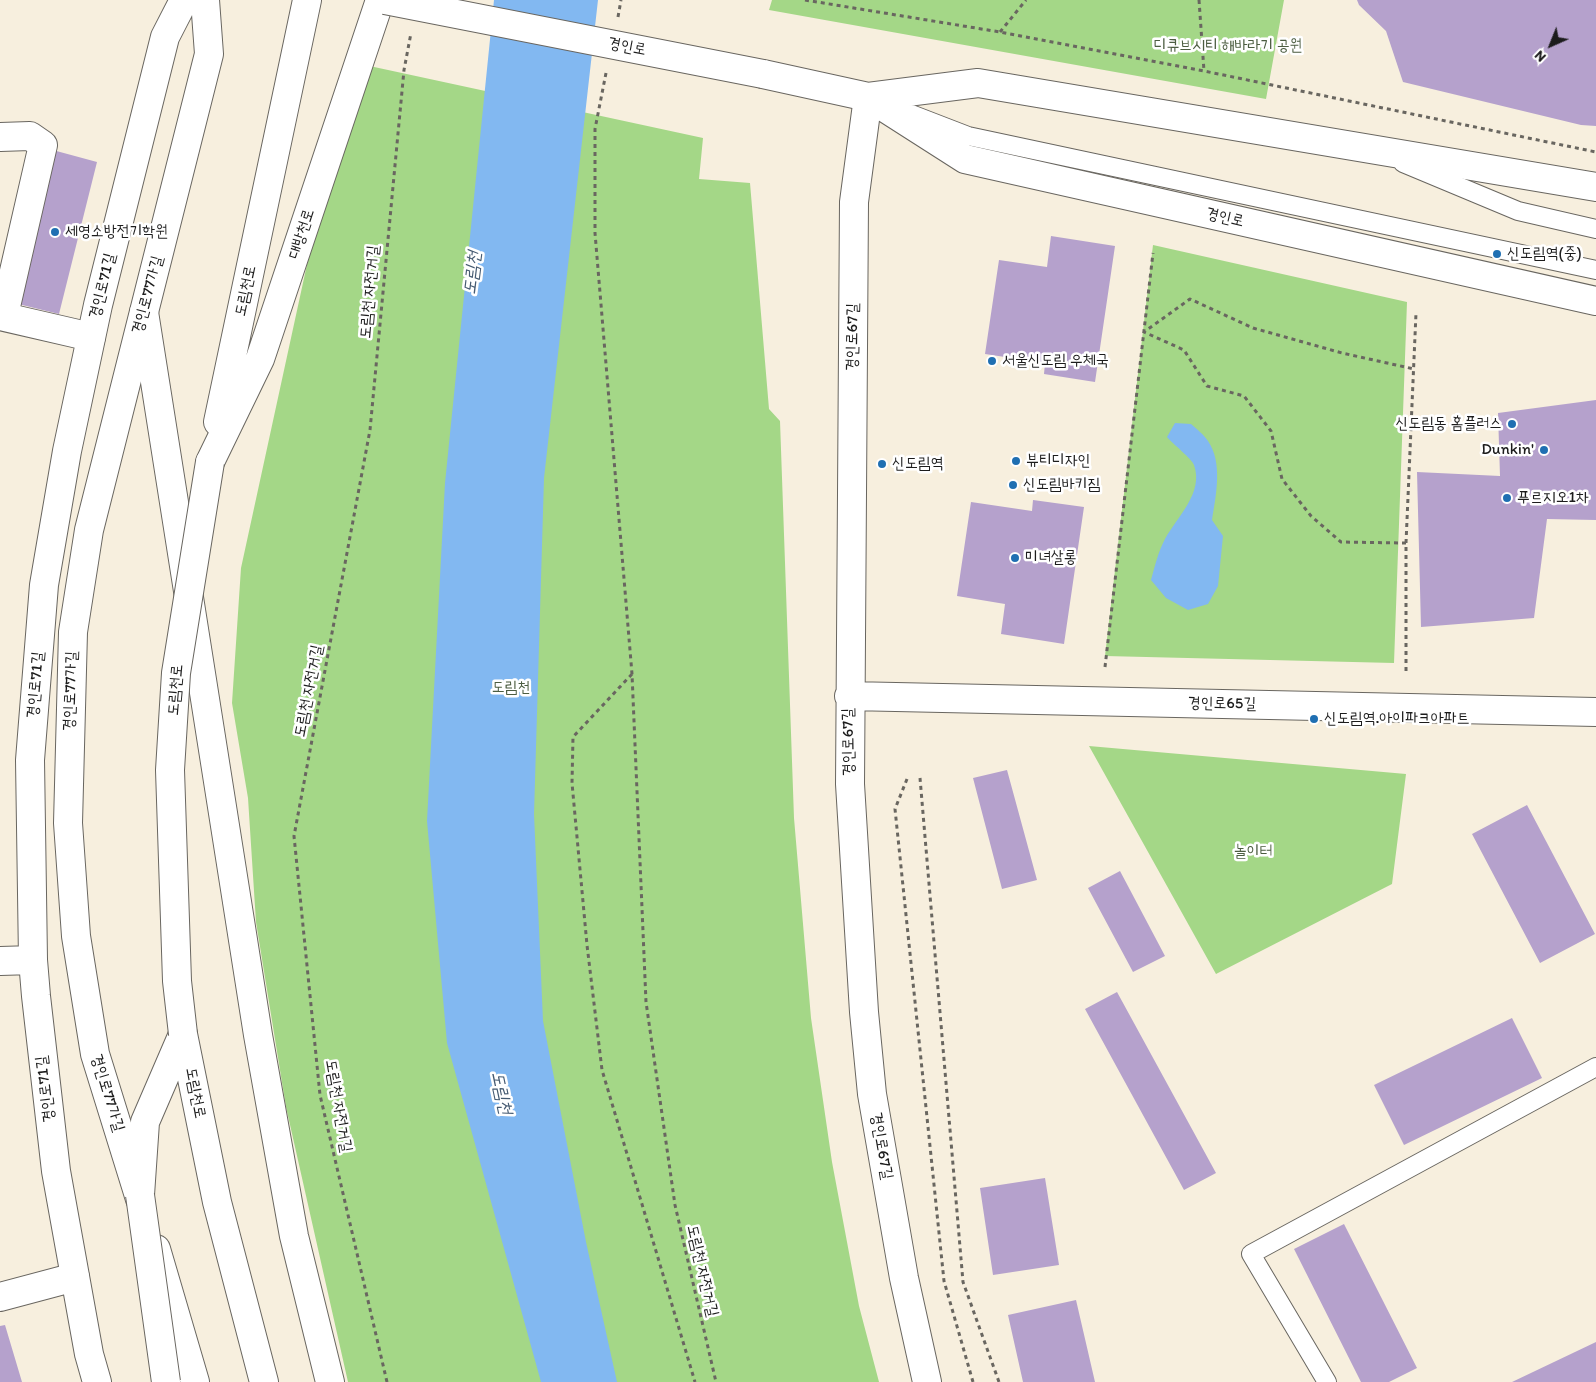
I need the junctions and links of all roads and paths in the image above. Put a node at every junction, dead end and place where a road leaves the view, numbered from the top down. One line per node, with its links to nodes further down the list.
1 (184, 0): 28 (main road, 경인로71길)
2 (205, 0): 24 (main road, 경인로77가길)
3 (307, 0): 30 (main road, 도림천로)
4 (380, 0): 30 (main road, 대방천로)
5 (385, 0): 15 (main road, 경인로, bridge)
6 (621, 0): 10 (path)
7 (805, 0): 12 (path)
8 (1026, 0): 12 (path)
9 (1199, 0): 14 (path)
10 (617, 18)
11 (412, 26): 50 (path, 도림천 자전거길)
12 (1000, 32): 14 (path)
13 (608, 65): 34 (path, 도림천 자전거길)
14 (1204, 71): 18 (path)
15 (868, 98): 17 (main road, 경인로); 22 (lane); 23 (main road, 경인로); 35 (main road, 경인로67길)
16 (0, 136): 26 (main road)
17 (1372, 150): 19 (main road, 경인로); 20 (lane)
18 (1596, 152)
19 (1596, 186)
20 (1596, 229)
21 (1152, 253): 27 (path)
22 (1596, 270)
23 (1596, 301)
24 (144, 312): 47 (main road, 경인로77가길); 49 (main road)
25 (1416, 313): 29 (path)
26 (2, 316): 28 (main road)
27 (1144, 332): 29 (path); 31 (path); 32 (path)
28 (91, 337): 39 (main road, 경인로71길)
29 (1414, 369): 31 (path)
30 (210, 462): 41 (main road, 도림천로, bridge)
31 (1406, 543): 33 (path)
32 (1105, 667)
33 (1406, 671)
34 (632, 674): 51 (path); 52 (path, 도림천 자전거길)
35 (849, 696): 36 (main road, 경인로65길); 53 (main road, 경인로67길)
36 (1596, 712)
37 (920, 778): 55 (path)
38 (907, 779): 54 (path)
39 (32, 960): 40 (main road); 43 (main road, 경인로71길)
40 (0, 961)
41 (183, 1034): 46 (main road, bridge); 48 (main road, 도림천로)
42 (1596, 1067): 56 (lane)
43 (75, 1278): 44 (main road); 45 (main road, 경인로71길)
44 (0, 1297)
45 (97, 1382)
46 (166, 1382)
47 (195, 1382)
48 (264, 1382)
49 (330, 1382)
50 (387, 1382)
51 (695, 1382)
52 (716, 1382)
53 (927, 1382)
54 (974, 1382)
55 (999, 1382)
56 (1327, 1382)

